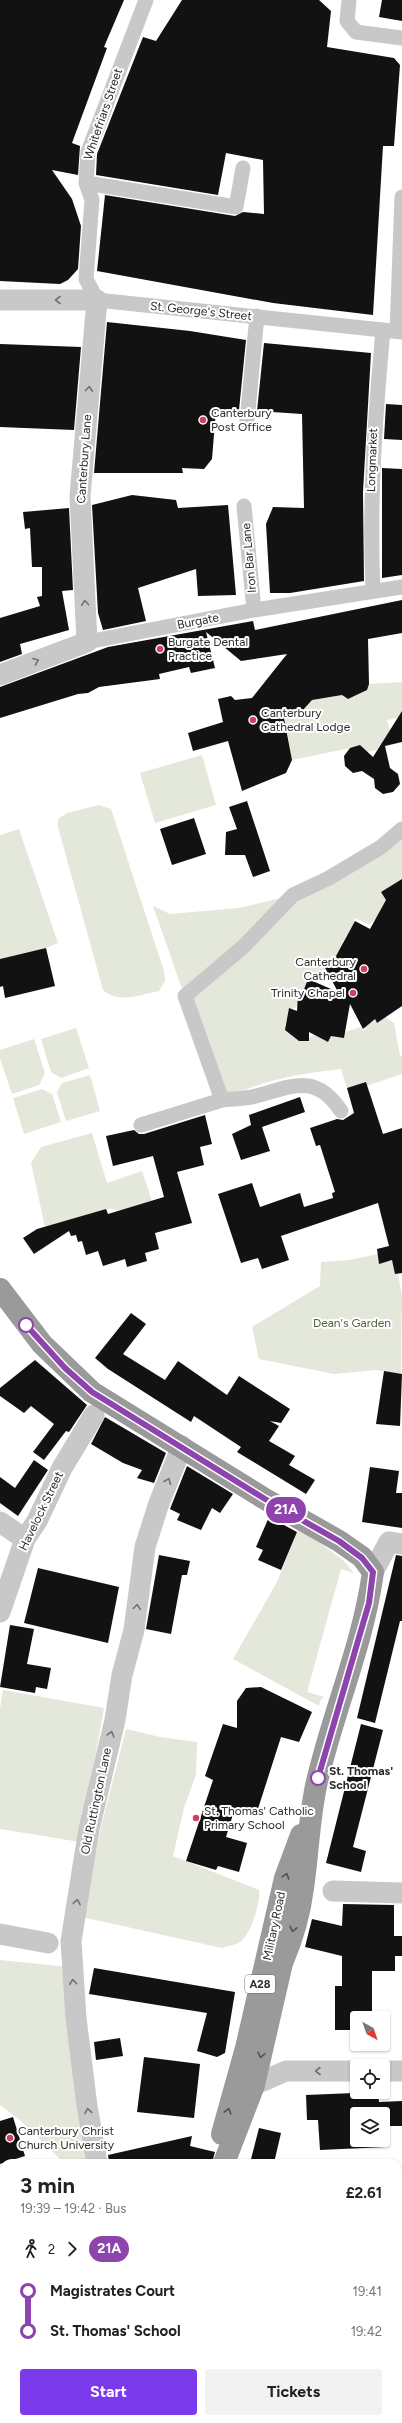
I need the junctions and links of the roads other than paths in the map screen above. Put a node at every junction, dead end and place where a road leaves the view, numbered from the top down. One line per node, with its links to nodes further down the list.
1 (146, 0): 5 (street, Whitefriars Street)
2 (347, 1): 3 (street)
3 (402, 38)
4 (243, 168): 5 (street)
5 (86, 183): 8 (street, Whitefriars Street)
6 (402, 197): 10 (street, Longmarket)
7 (0, 300): 8 (street, St. George's Street, one-way to 7)
8 (98, 300): 9 (street, St. George's Street); 16 (street, Canterbury Lane, one-way to 8)
9 (257, 316): 10 (street, St. George's Street); 11 (street)
10 (394, 331): 14 (street, Longmarket)
11 (247, 421)
12 (244, 506): 15 (street, Iron Bar Lane)
13 (402, 587): 14 (street, Burgate)
14 (373, 590): 15 (street, Burgate)
15 (254, 610): 16 (street, Burgate)
16 (87, 642): 17 (street, Burgate, one-way to 16)
17 (0, 675)
18 (402, 829): 19 (street)
19 (222, 1100): 20 (street); 21 (street)
20 (341, 1111)
21 (141, 1124)
22 (0, 1290): 24 (highway)
23 (94, 1415): 26 (street, Havelock Street)
24 (182, 1446): 28 (highway); 39 (street, Old Ruttington Lane, one-way to 24)
25 (0, 1522): 26 (street)
26 (25, 1539): 29 (street, Havelock Street)
27 (402, 1544): 28 (street)
28 (373, 1572): 30 (highway, Military Road / A28)
29 (0, 1612)
30 (311, 1808): 38 (highway, Military Road / A28, one-way to 38); 40 (highway, Military Road / A28, one-way to 30)
31 (333, 1891): 32 (street)
32 (402, 1893)
33 (0, 1934): 34 (street)
34 (48, 1943)
35 (350, 2071): 38 (street, one-way to 38)
36 (390, 2071): 37 (street)
37 (402, 2071)
38 (254, 2085): 41 (highway, Military Road / A28)
39 (96, 2159)
40 (219, 2159)
41 (226, 2159)

